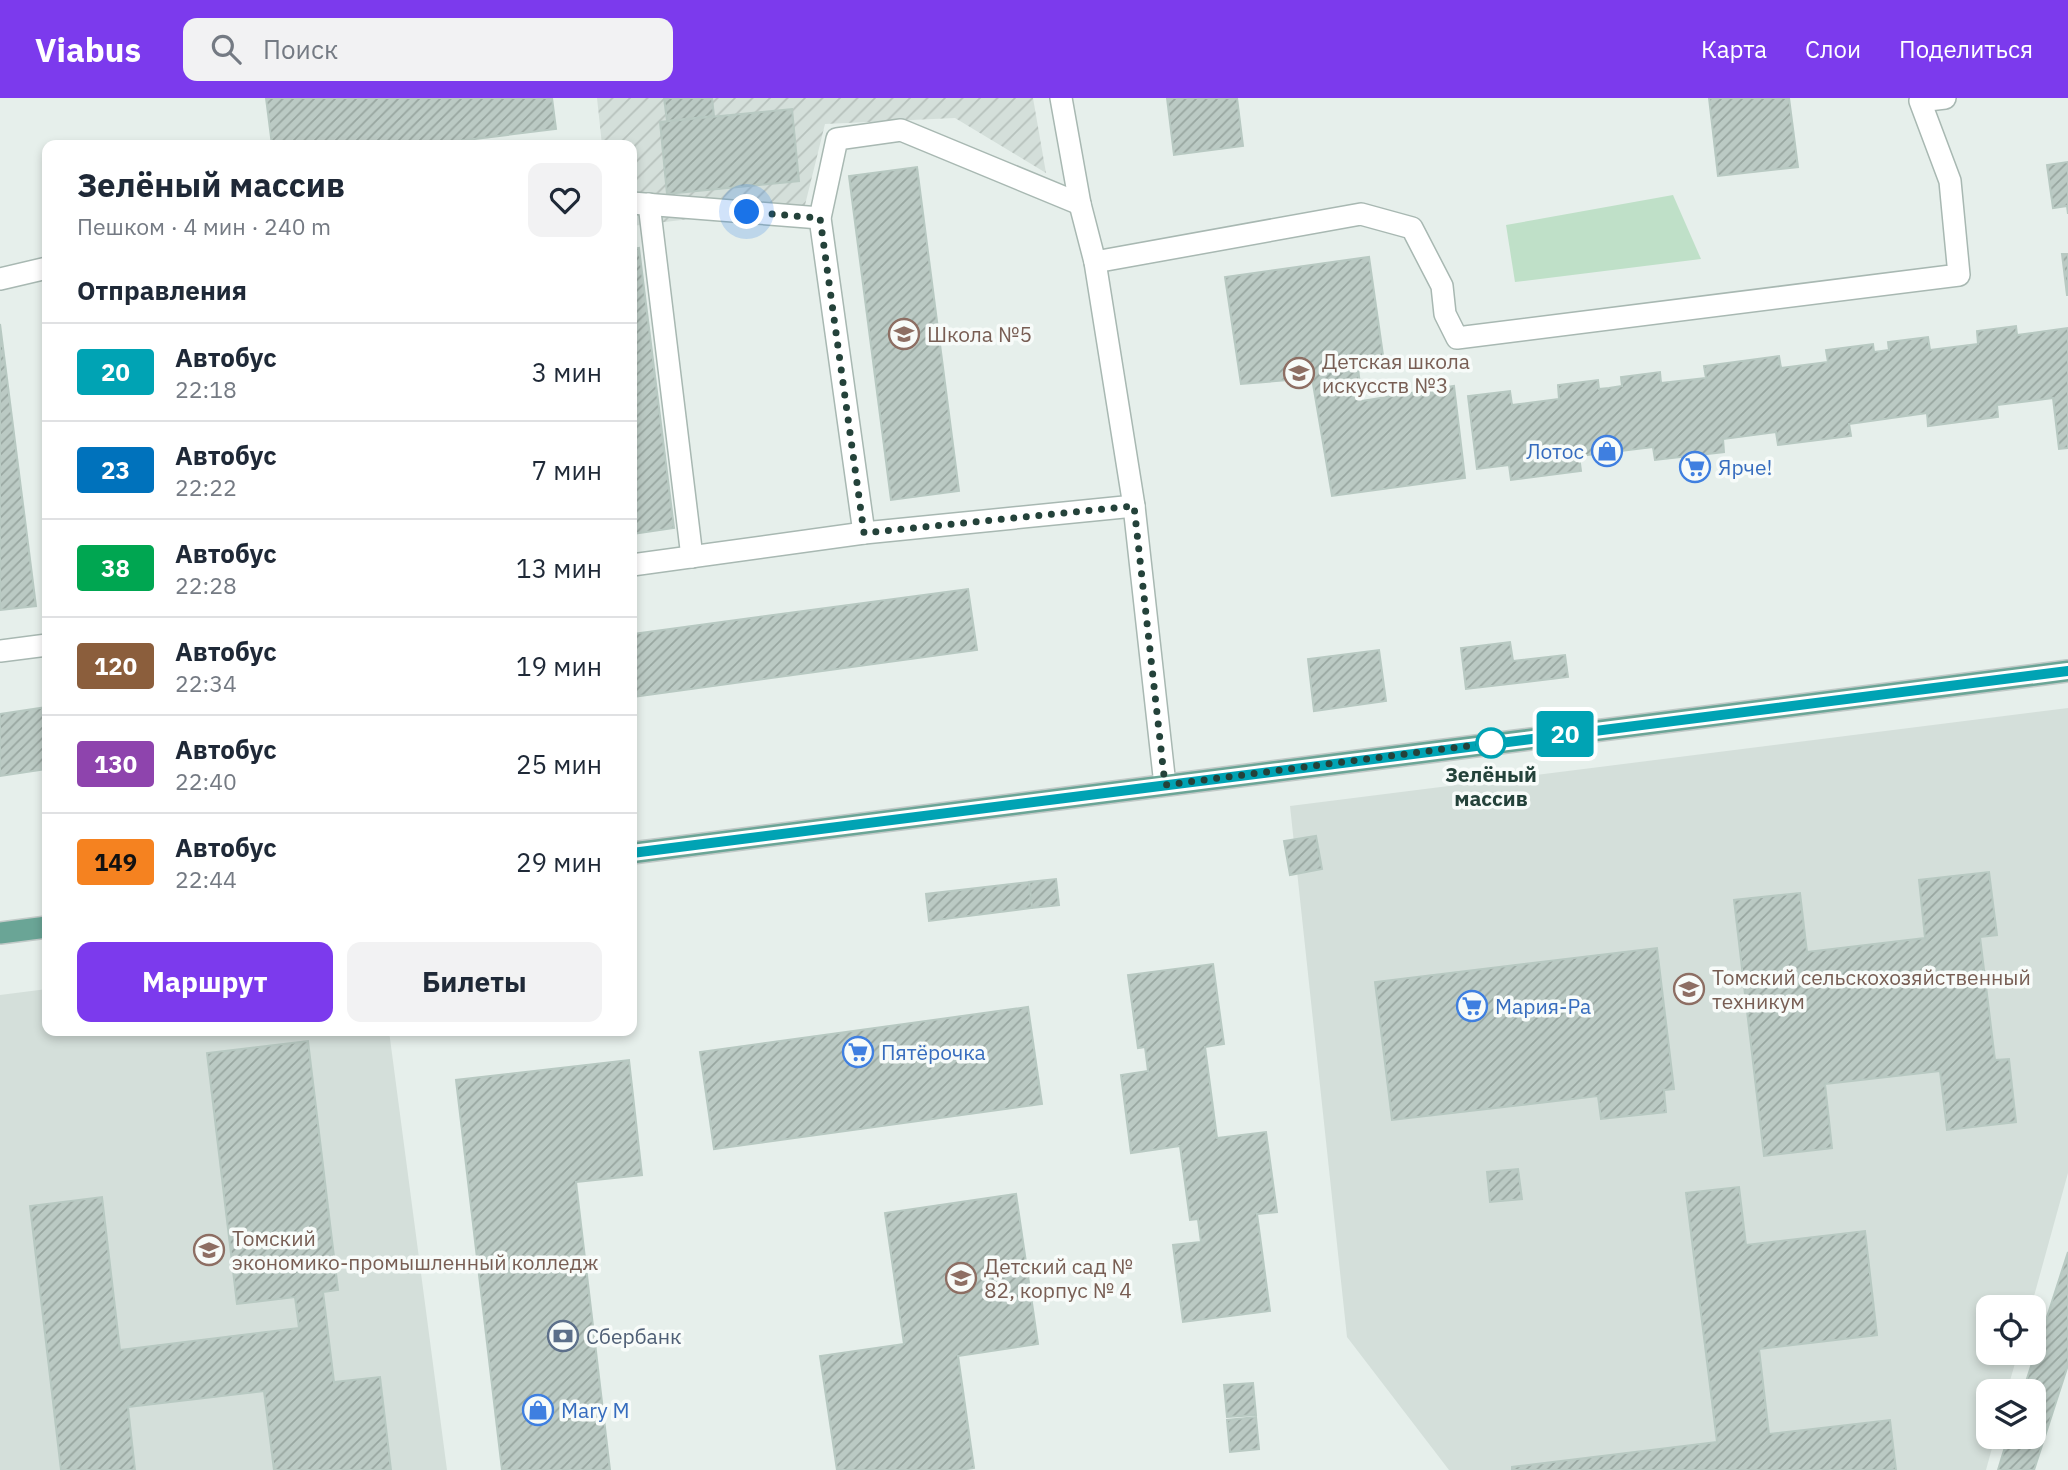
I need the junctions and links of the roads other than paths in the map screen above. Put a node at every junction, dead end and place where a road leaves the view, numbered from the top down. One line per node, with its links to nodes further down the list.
1 (1061, 98): 5 (lane)
2 (1945, 98): 3 (lane)
3 (1917, 99): 7 (lane)
4 (640, 204): 6 (lane); 12 (lane)
5 (1080, 204): 6 (lane); 7 (lane)
6 (820, 218): 11 (lane)
7 (1095, 262): 10 (lane)
8 (42, 269): 9 (lane)
9 (0, 279)
10 (1134, 506): 11 (lane); 17 (lane)
11 (864, 533): 12 (lane)
12 (692, 557): 13 (lane)
13 (637, 564)
14 (42, 646): 15 (lane)
15 (0, 651)
16 (2068, 671): 17 (main road)
17 (1165, 785): 18 (main road)
18 (637, 852)
19 (42, 928): 20 (main road)
20 (0, 933)

